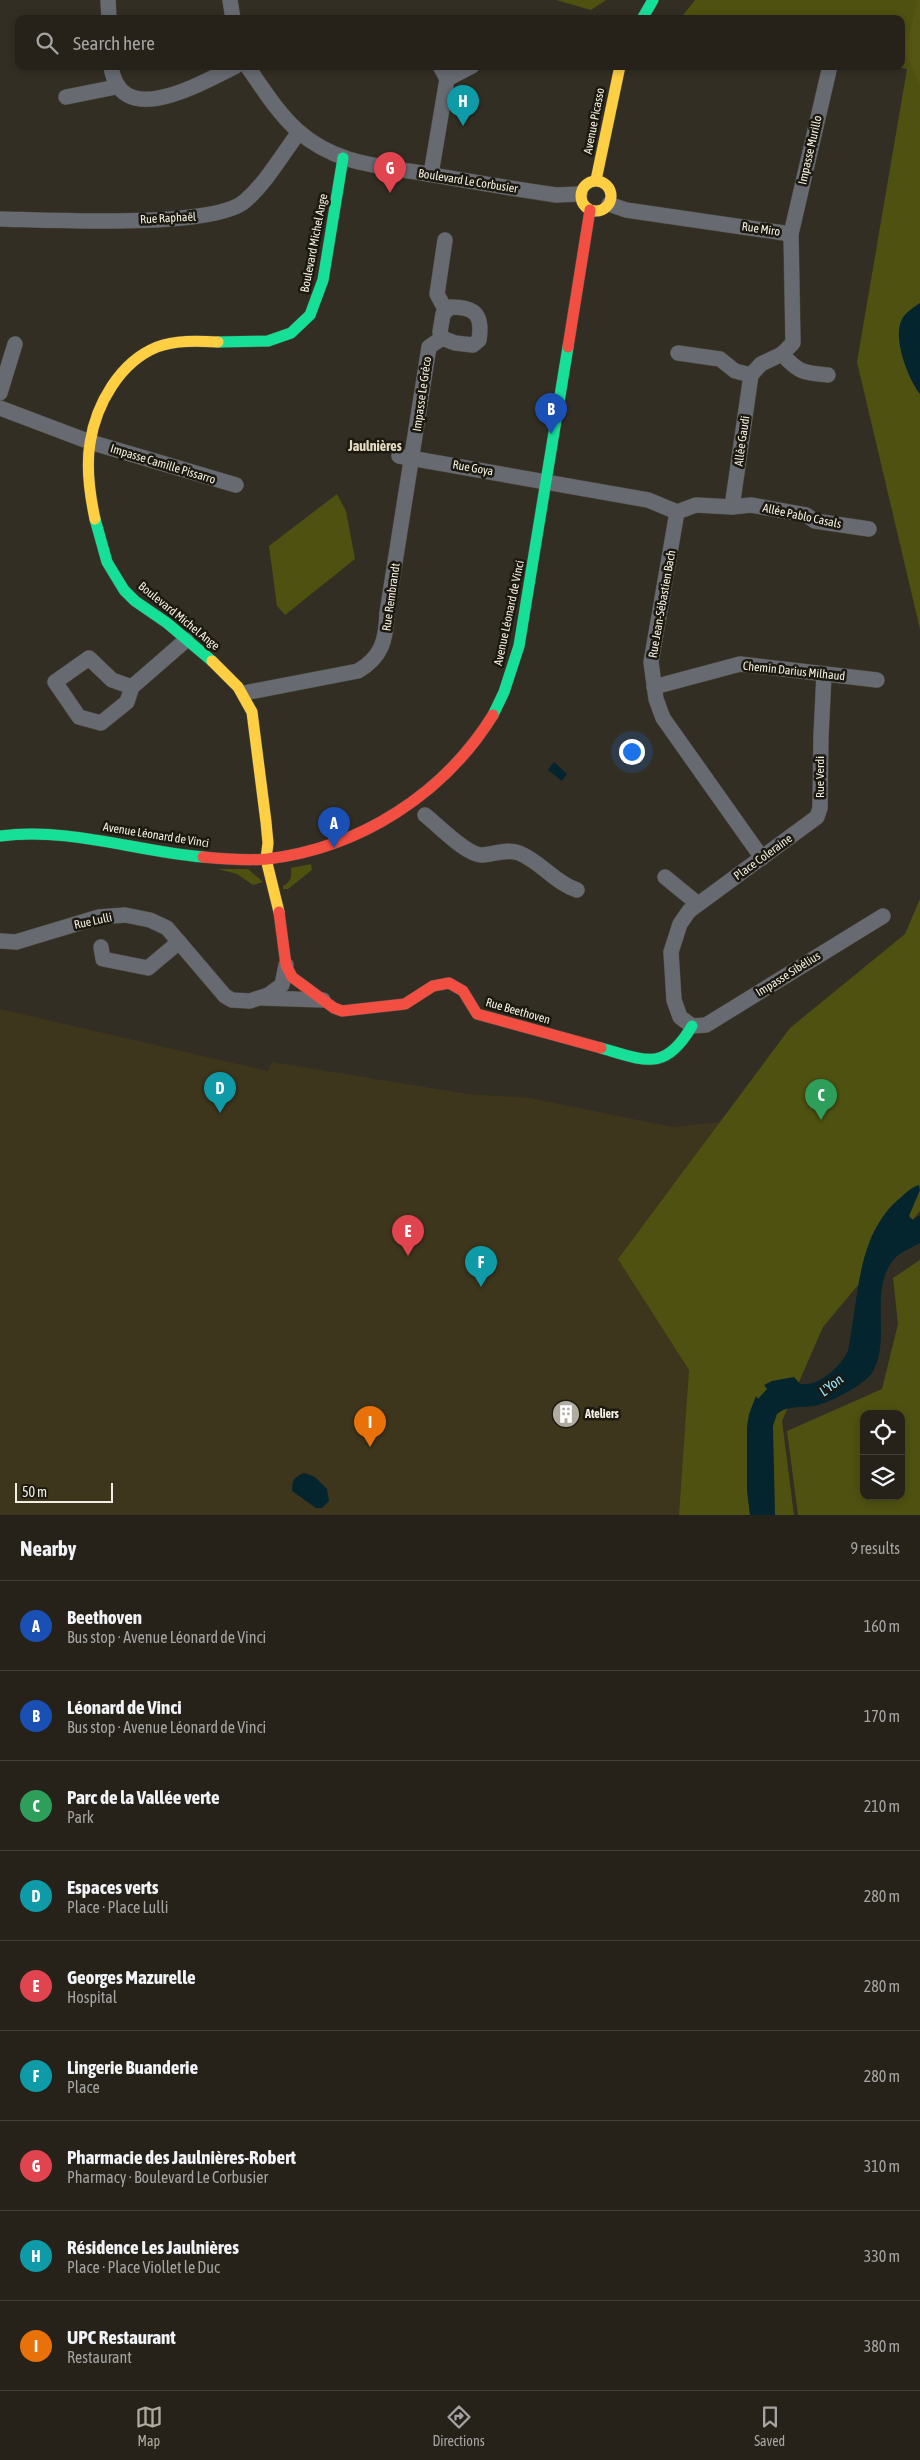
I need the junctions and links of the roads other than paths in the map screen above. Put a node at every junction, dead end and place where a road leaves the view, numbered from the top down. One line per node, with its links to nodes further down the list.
1 (108, 0): 4 (street)
2 (230, 0): 5 (street)
3 (652, 0): 6 (street)
4 (109, 15)
5 (232, 15)
6 (644, 15)
7 (112, 70): 14 (street)
8 (227, 70): 14 (street)
9 (250, 70): 16 (street, Boulevard Le Corbusier)
10 (455, 70): 13 (street)
11 (619, 70): 19 (street, Avenue Picasso)
12 (829, 70): 24 (street, Impasse Murillo)
13 (443, 73): 18 (street)
14 (116, 86): 15 (street)
15 (66, 97)
16 (299, 132): 17 (street, Boulevard Le Corbusier); 23 (street, Rue Raphaël)
17 (343, 158): 18 (street, Boulevard Le Corbusier); 35 (street, Boulevard Michel Ange)
18 (431, 174): 20 (street, Boulevard Le Corbusier)
19 (596, 180): 20 (street); 21 (street)
20 (580, 194): 22 (street)
21 (609, 204): 22 (street); 24 (street, Rue Miro)
22 (590, 210): 37 (street, Avenue Léonard de Vinci)
23 (0, 219)
24 (791, 234): 30 (street, Rue Miro)
25 (445, 240): 26 (street)
26 (446, 311): 27 (street); 27 (street)
27 (442, 338): 36 (street, Impasse Le Gréco)
28 (15, 344): 33 (street)
29 (678, 353): 31 (street)
30 (782, 354): 31 (street); 32 (street)
31 (751, 375): 39 (street, Allée Gaudi)
32 (828, 375)
33 (0, 393)
34 (0, 408): 35 (street, Impasse Camille Pissarro)
35 (90, 442): 38 (street, Impasse Camille Pissarro); 42 (street, Boulevard Michel Ange)
36 (406, 457): 37 (street, Rue Goya); 47 (street, Rue Rembrandt)
37 (547, 482): 40 (street); 52 (street, Avenue Léonard de Vinci)
38 (236, 485)
39 (732, 507): 40 (street, Allée Pablo Casals); 41 (street, Allée Pablo Casals)
40 (677, 512): 46 (street, Rue Jean-Sébastien Bach)
41 (869, 529)
42 (186, 640): 45 (street); 47 (street, Boulevard Michel Ange)
43 (824, 674): 44 (street, Chemin Darius Milhaud); 46 (street, Chemin Darius Milhaud); 49 (street, Rue Verdi)
44 (876, 680)
45 (132, 686): 45 (street)
46 (654, 687): 51 (street, Rue Jean-Sébastien Bach)
47 (244, 693): 52 (street, Boulevard Michel Ange)
48 (425, 815): 54 (street)
49 (795, 834): 51 (street, Place Coleraine)
50 (0, 836): 52 (street, Avenue Léonard de Vinci)
51 (762, 858): 55 (street, Place Coleraine)
52 (266, 859): 60 (street)
53 (665, 877): 55 (street)
54 (577, 890)
55 (698, 904): 63 (street, Place Coleraine)
56 (883, 916): 63 (street, Impasse Sibélius)
57 (0, 941): 58 (street, Rue Lulli)
58 (179, 942): 59 (street); 61 (street, Rue Lulli)
59 (102, 947)
60 (286, 965): 61 (street); 62 (street, Rue Beethoven)
61 (260, 998): 62 (street)
62 (323, 1000): 63 (street, Rue Beethoven)
63 (692, 1026)

